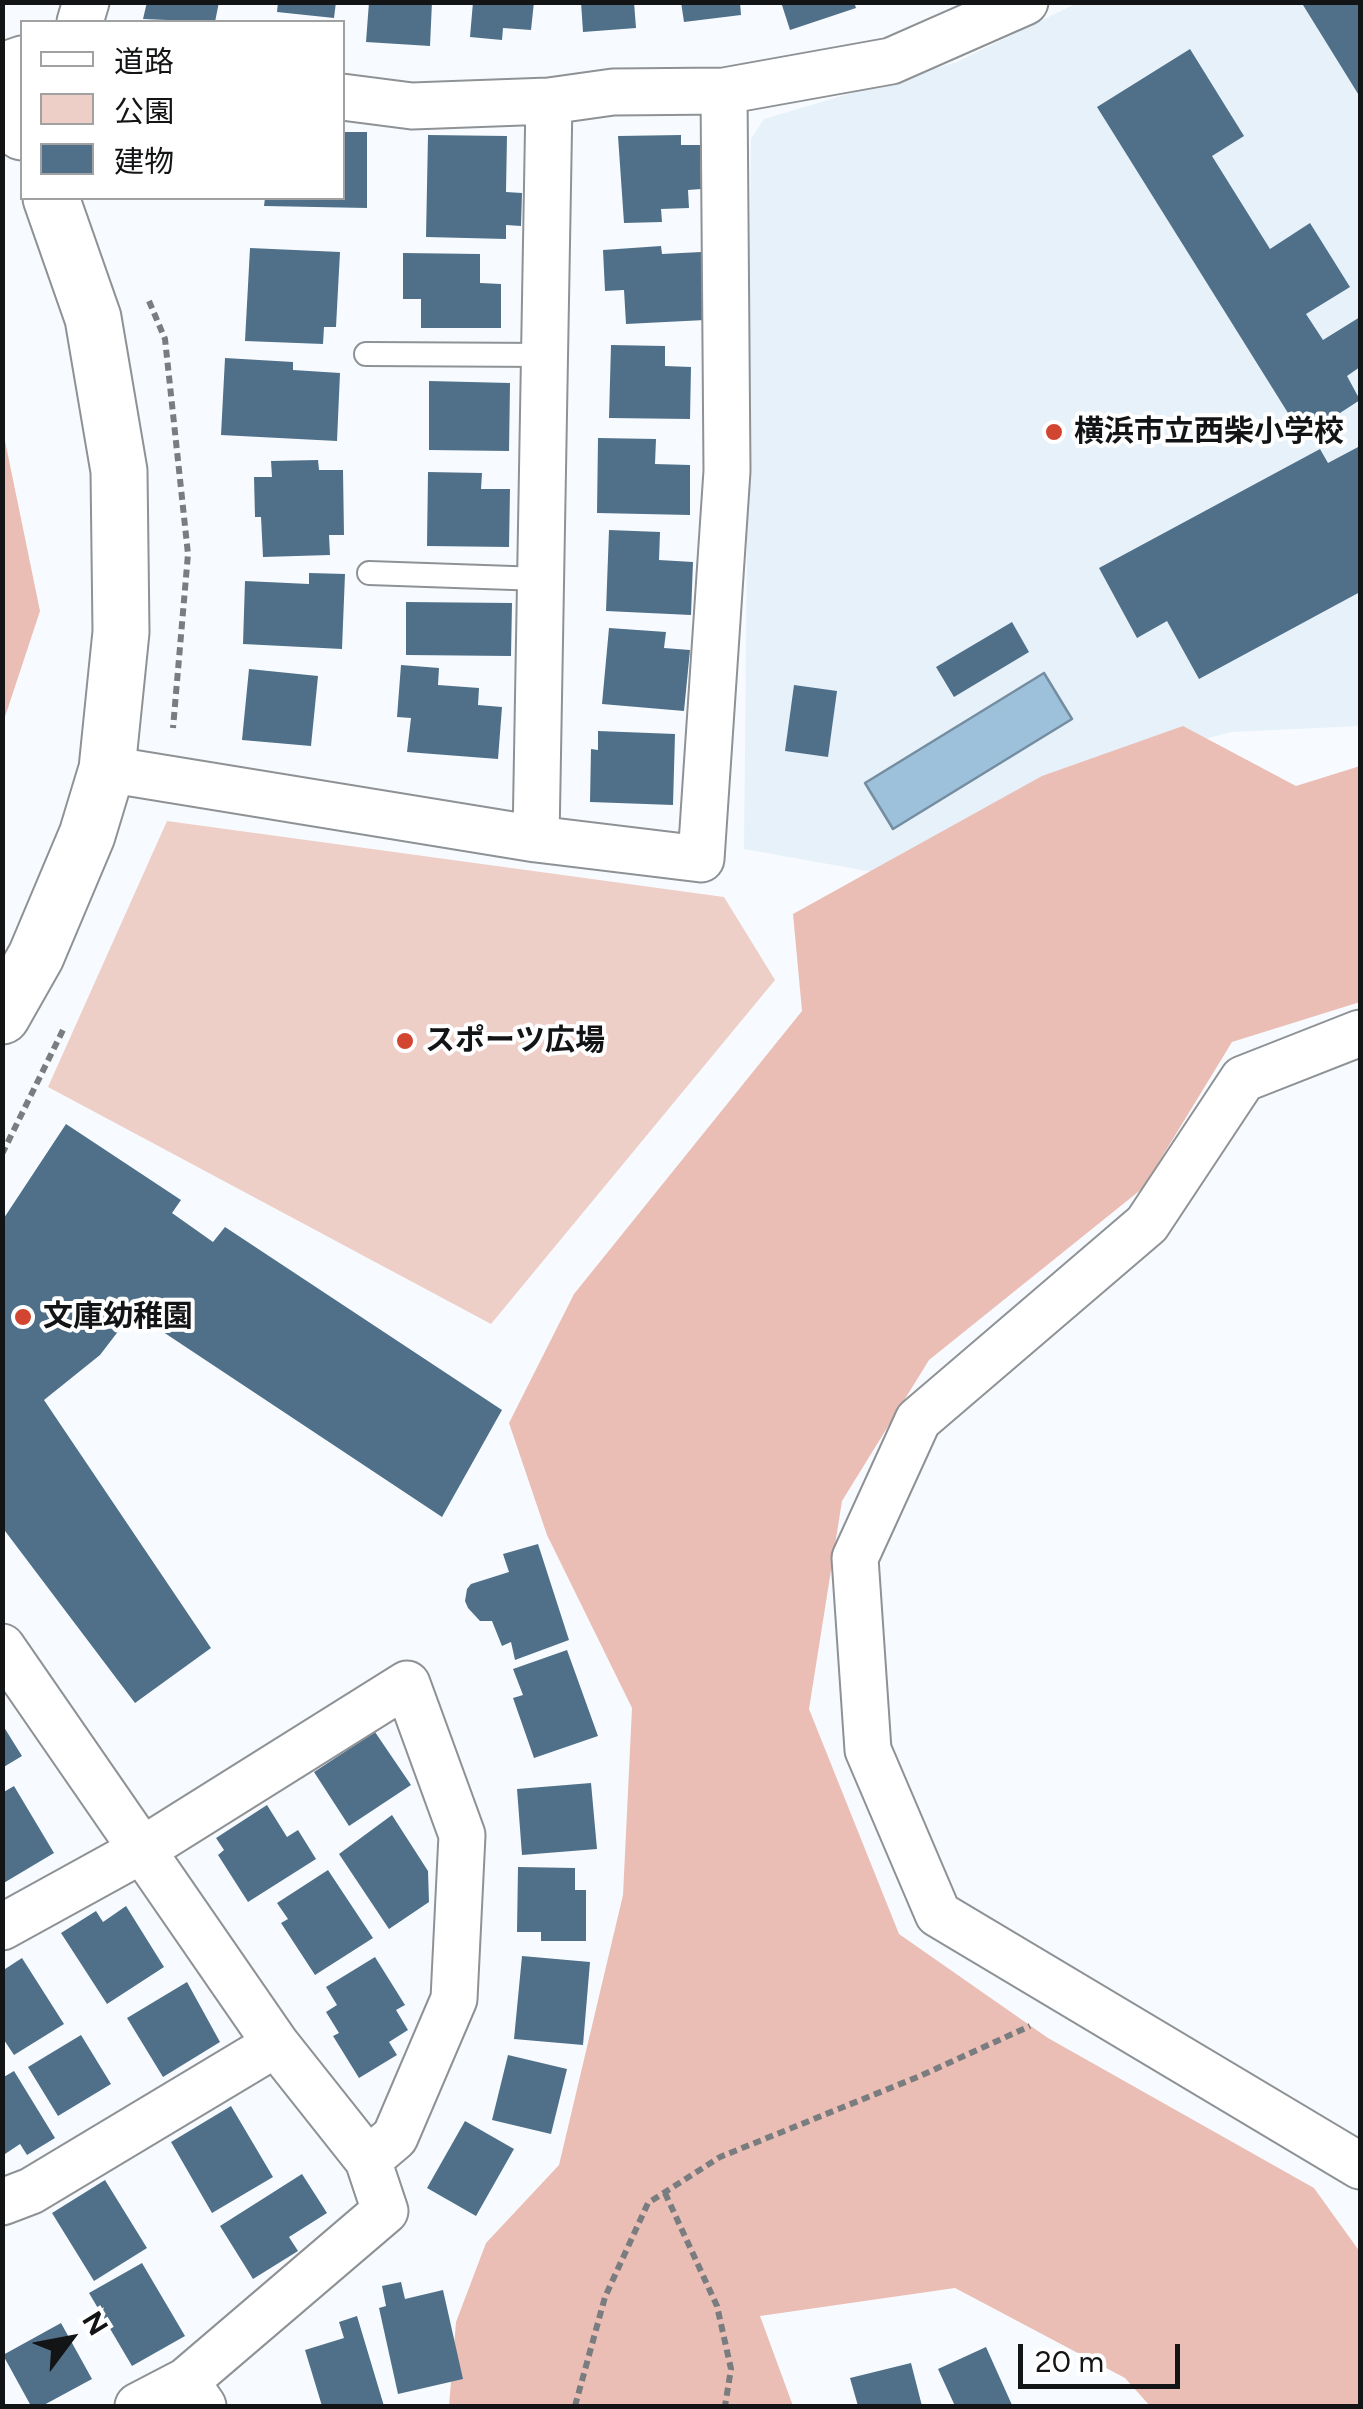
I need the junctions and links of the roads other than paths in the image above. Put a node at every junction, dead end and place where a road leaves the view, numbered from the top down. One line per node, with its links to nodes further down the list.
1 (1024, 2): 2 (street)
2 (724, 91): 5 (street); 13 (street)
3 (345, 97): 5 (street)
4 (2, 98): 6 (street)
5 (549, 101): 9 (street)
6 (20, 129)
7 (52, 200): 12 (street)
8 (366, 354): 9 (lane)
9 (545, 355): 11 (street)
10 (369, 573): 11 (lane)
11 (541, 579): 13 (street)
12 (107, 769): 13 (street); 14 (street)
13 (536, 839)
14 (2, 1016)
15 (1360, 1033): 21 (street)
16 (4, 1651): 17 (street)
17 (142, 1850): 18 (street); 19 (street); 20 (street)
18 (2, 1927)
19 (276, 2044): 20 (street); 22 (street)
20 (368, 2160): 23 (street)
21 (1360, 2166)
22 (2, 2202)
23 (195, 2394): 24 (street)
24 (138, 2406)

